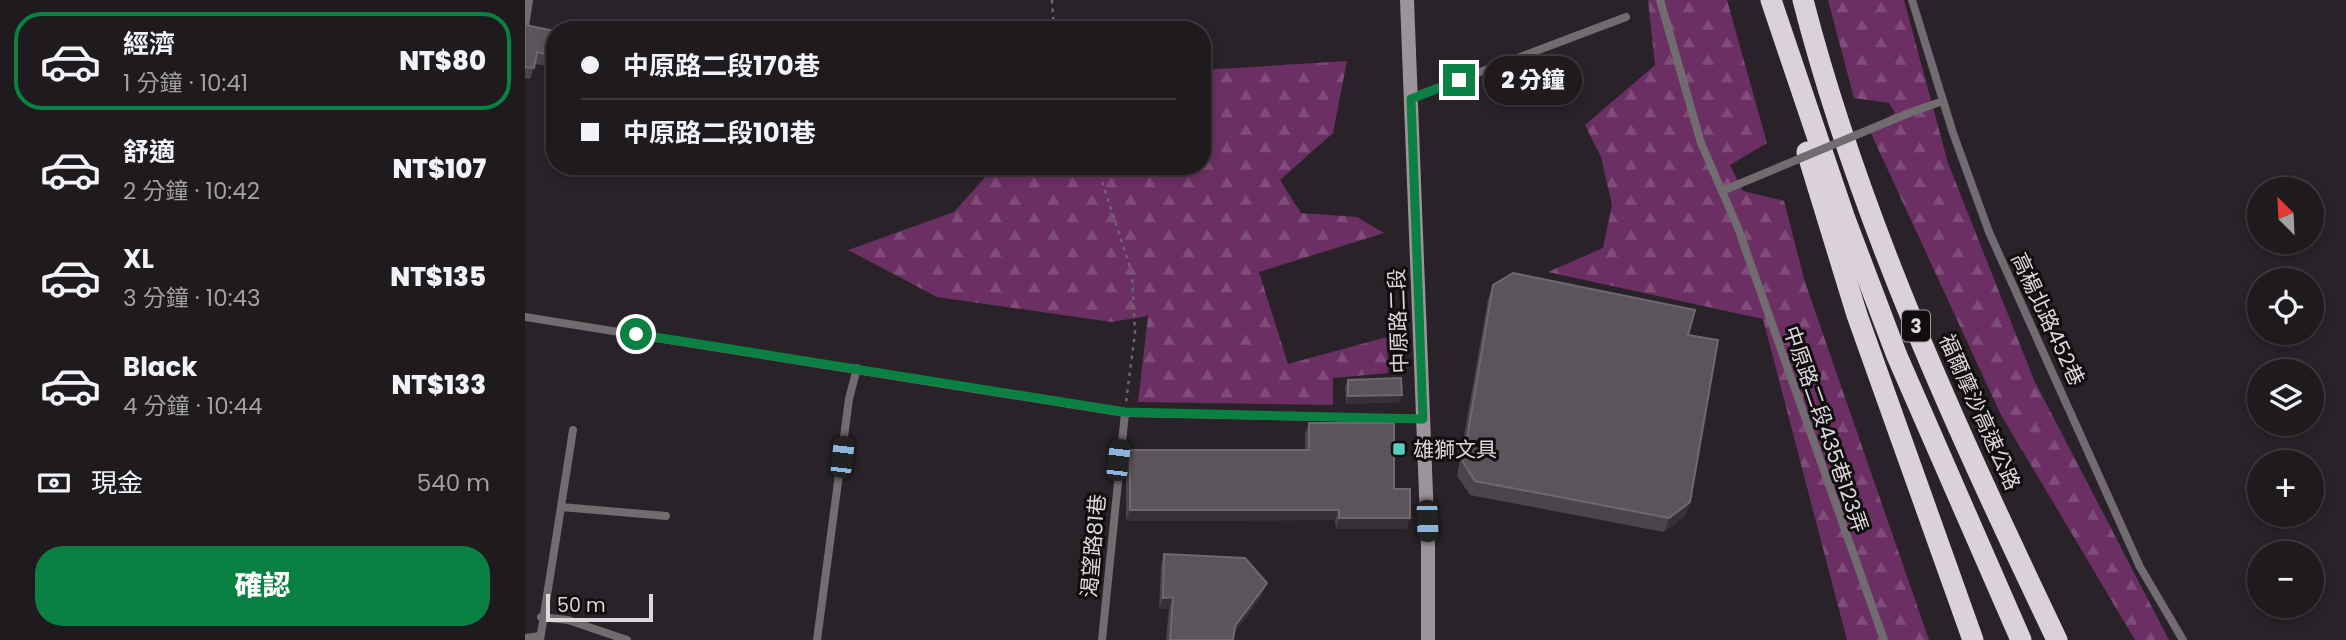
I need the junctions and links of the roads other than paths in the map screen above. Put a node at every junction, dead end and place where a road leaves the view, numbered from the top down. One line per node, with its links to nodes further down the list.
1 (529, 0): 8 (lane)
2 (1407, 0): 9 (street, 中原路二段)
3 (1660, 0): 11 (lane, 中原路二段435巷123弄)
4 (1770, 0): 19 (highway); 31 (highway, 3)
5 (1803, 0): 20 (highway, 福爾摩沙高速公路 / 3)
6 (1912, 0): 10 (lane, 高楊北路452巷)
7 (1626, 17): 9 (lane)
8 (525, 27)
9 (1411, 99): 15 (street, 中原路二段)
10 (1943, 101): 11 (lane, bridge); 34 (lane, 高楊北路452巷)
11 (1722, 191): 28 (lane, 中原路二段435巷123弄)
12 (525, 317): 13 (lane)
13 (857, 368): 14 (lane); 25 (lane)
14 (1125, 412): 15 (lane); 26 (lane, 渴望路81巷)
15 (1423, 419): 27 (street, 中原路二段)
16 (573, 430): 17 (lane)
17 (561, 507): 18 (lane); 21 (lane)
18 (666, 516)
19 (1937, 533): 29 (highway); 30 (highway)
20 (2036, 595): 32 (highway, 福爾摩沙高速公路 / 3); 33 (highway)
21 (541, 617): 23 (lane); 24 (lane)
22 (525, 638): 23 (lane)
23 (540, 638)
24 (627, 640)
25 (817, 640)
26 (1102, 640)
27 (1428, 640)
28 (1884, 640)
29 (1973, 640)
30 (1987, 640)
31 (2021, 640)
32 (2057, 640)
33 (2063, 640)
34 (2183, 640)

